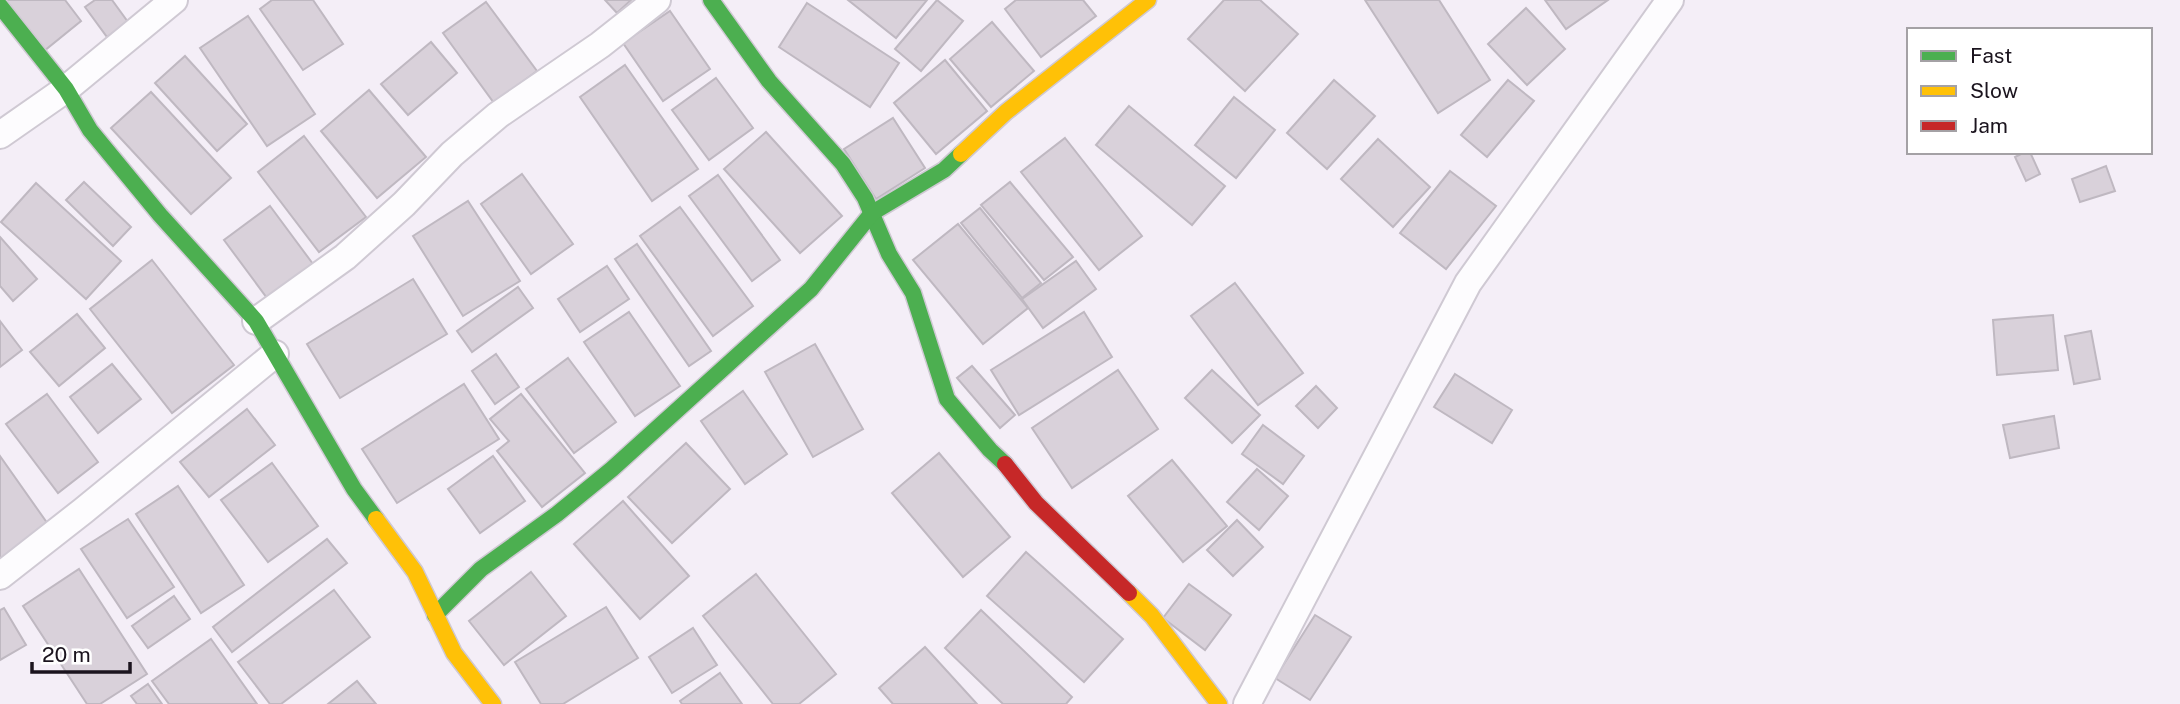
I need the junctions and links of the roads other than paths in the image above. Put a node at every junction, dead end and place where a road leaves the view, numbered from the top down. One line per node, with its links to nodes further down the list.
1 (174, 0): 7 (street)
2 (657, 0): 10 (street)
3 (711, 0): 9 (street)
4 (1148, 0): 9 (street)
5 (1670, 0): 16 (street)
6 (0, 6): 7 (street)
7 (65, 89): 8 (street); 10 (street)
8 (0, 135)
9 (872, 213): 13 (street); 15 (street)
10 (256, 321): 11 (street)
11 (275, 354): 12 (street); 13 (street)
12 (0, 576)
13 (435, 615): 14 (street)
14 (493, 704)
15 (1219, 704)
16 (1247, 704)

